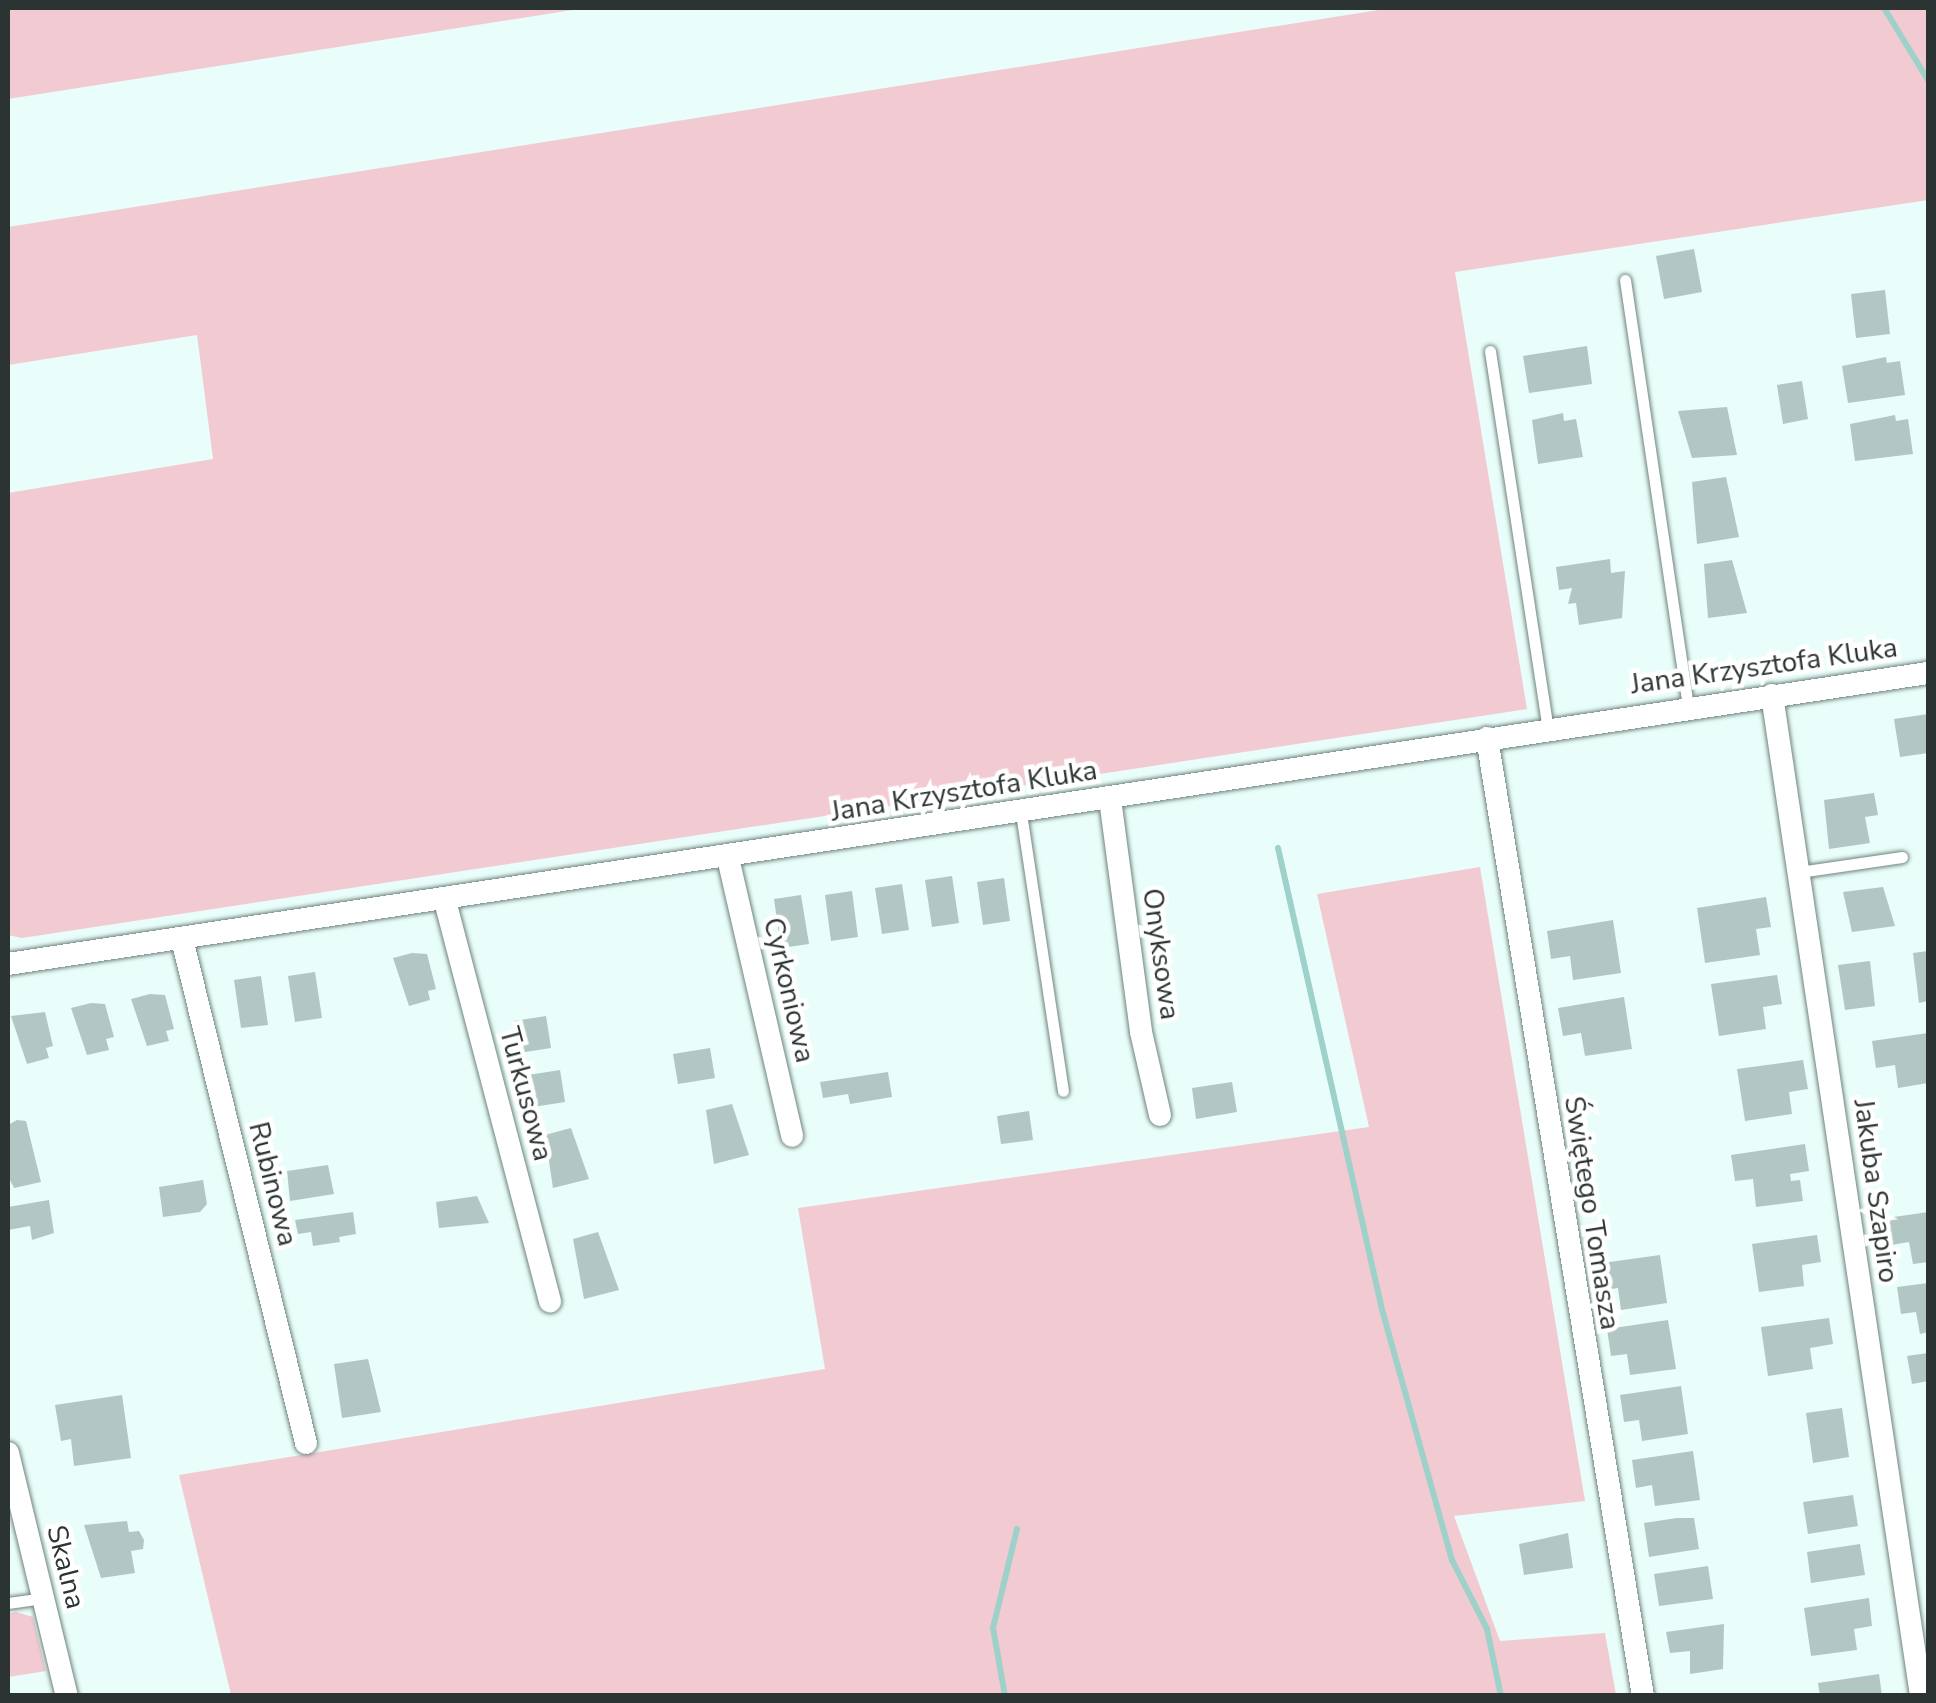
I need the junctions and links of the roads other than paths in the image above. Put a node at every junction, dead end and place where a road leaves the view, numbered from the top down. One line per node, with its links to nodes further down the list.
1 (1625, 280): 5 (lane)
2 (1490, 351): 6 (lane)
3 (1928, 672): 4 (street, Jana Krzysztofa Kluka)
4 (1772, 696): 5 (street, Jana Krzysztofa Kluka); 12 (street, Jakuba Szapiro)
5 (1688, 707): 6 (street, Jana Krzysztofa Kluka)
6 (1548, 729): 7 (street, Jana Krzysztofa Kluka)
7 (1488, 738): 8 (street, Jana Krzysztofa Kluka); 25 (street, Świętego Tomasza)
8 (1110, 799): 9 (street, Jana Krzysztofa Kluka); 17 (street, Onyksowa)
9 (1020, 813): 10 (street, Jana Krzysztofa Kluka); 16 (lane)
10 (728, 858): 13 (street, Jana Krzysztofa Kluka); 18 (street, Cyrkoniowa)
11 (1902, 858): 12 (lane)
12 (1799, 872): 26 (street, Jakuba Szapiro)
13 (445, 901): 14 (street, Jana Krzysztofa Kluka); 19 (street, Turkusowa)
14 (182, 939): 15 (street, Jana Krzysztofa Kluka); 20 (street, Rubinowa)
15 (8, 964)
16 (1063, 1090)
17 (1160, 1115)
18 (792, 1136)
19 (550, 1302)
20 (306, 1443)
21 (8, 1453): 22 (street, Skalna)
22 (43, 1598): 23 (lane); 24 (street, Skalna)
23 (8, 1603)
24 (67, 1696)
25 (1643, 1696)
26 (1921, 1696)

